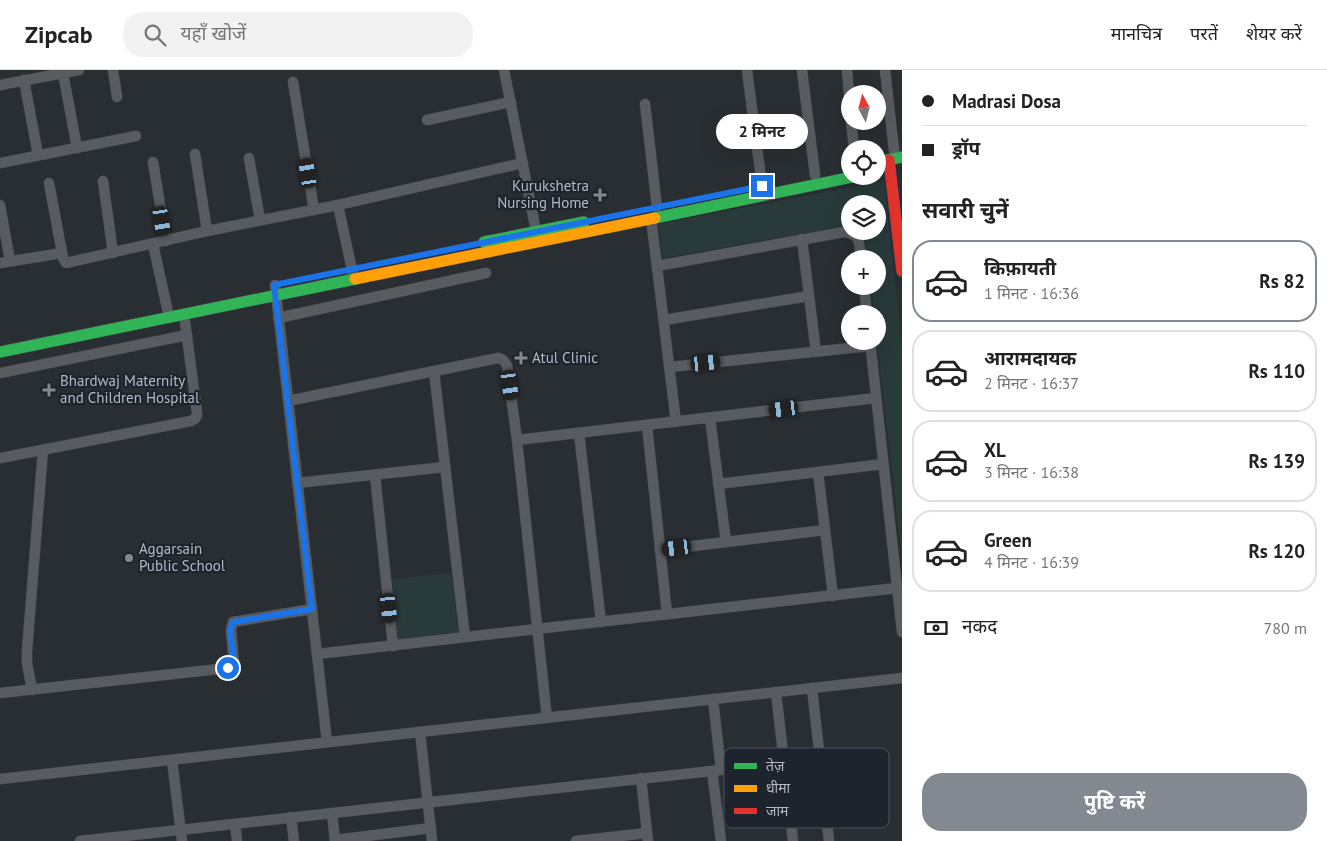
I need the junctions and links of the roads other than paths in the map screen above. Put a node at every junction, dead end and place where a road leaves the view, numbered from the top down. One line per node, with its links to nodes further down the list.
1 (113, 70): 12 (street)
2 (504, 70): 13 (street)
3 (747, 70): 30 (street)
4 (802, 70): 26 (street)
5 (847, 70): 11 (street)
6 (885, 70): 22 (street)
7 (71, 71): 8 (street); 17 (street)
8 (26, 77): 10 (street); 19 (street)
9 (293, 82): 34 (street)
10 (0, 85)
11 (848, 85)
12 (117, 98)
13 (510, 102): 15 (street); 24 (street)
14 (645, 104): 33 (street)
15 (427, 120)
16 (136, 136): 17 (street)
17 (77, 148): 19 (street)
18 (195, 154): 37 (street)
19 (38, 155): 23 (street)
20 (249, 158): 36 (street)
21 (153, 162): 40 (street)
22 (896, 162): 47 (main road)
23 (0, 163)
24 (523, 163): 32 (street); 38 (street)
25 (841, 170): 26 (main road)
26 (815, 175): 30 (main road)
27 (841, 179): 35 (main road)
28 (102, 182): 44 (street)
29 (49, 183): 43 (street)
30 (762, 186): 33 (main road)
31 (0, 205): 45 (street)
32 (338, 205): 34 (street); 49 (street)
33 (657, 207): 38 (main road)
34 (314, 210): 36 (street)
35 (651, 218): 38 (main road); 46 (street)
36 (260, 220): 37 (street)
37 (207, 231): 40 (street)
38 (537, 236): 49 (main road)
39 (802, 240): 42 (street); 46 (street); 51 (street)
40 (166, 241): 41 (street)
41 (153, 244): 44 (street); 52 (street)
42 (860, 250)
43 (62, 253): 44 (street); 45 (street)
44 (114, 253)
45 (5, 262)
46 (657, 266): 55 (street)
47 (902, 271)
48 (486, 273): 54 (street)
49 (353, 274): 50 (main road)
50 (275, 290): 52 (main road); 53 (main road); 54 (street)
51 (809, 296): 55 (street); 61 (street)
52 (168, 312): 53 (main road); 57 (main road); 60 (main road)
53 (184, 314): 56 (street)
54 (278, 318): 66 (street)
55 (664, 320): 62 (street)
56 (187, 335): 64 (street); 72 (street)
57 (0, 342)
58 (841, 348): 61 (street)
59 (871, 350): 65 (street)
60 (0, 352)
61 (816, 352): 62 (street)
62 (670, 367): 68 (street)
63 (434, 371): 66 (street); 71 (street); 75 (street)
64 (0, 372)
65 (876, 398): 67 (street); 74 (street)
66 (288, 401): 78 (street)
67 (710, 418): 68 (street); 79 (street)
68 (676, 422): 69 (street)
69 (647, 425): 70 (street); 82 (street)
70 (579, 433): 71 (street); 87 (street)
71 (517, 440): 88 (street)
72 (43, 450): 73 (street); 95 (street)
73 (0, 458)
74 (883, 464): 76 (street); 83 (street)
75 (445, 466): 77 (street); 90 (street)
76 (818, 472): 79 (street); 80 (street)
77 (375, 474): 78 (street); 91 (street)
78 (297, 483): 85 (street)
79 (718, 484): 81 (street)
80 (825, 530): 81 (street); 84 (street)
81 (726, 542): 82 (street)
82 (660, 550): 86 (street)
83 (897, 588): 84 (street); 89 (street)
84 (834, 596): 86 (street)
85 (312, 609): 92 (street); 95 (street)
86 (667, 614): 87 (street)
87 (601, 622): 88 (street)
88 (538, 629): 90 (street); 99 (street)
89 (902, 632)
90 (465, 637): 91 (street)
91 (393, 646): 92 (street)
92 (317, 654): 101 (street)
93 (902, 678): 94 (street)
94 (812, 688): 96 (street); 103 (street)
95 (32, 690): 97 (street)
96 (776, 692): 98 (street); 102 (street)
97 (0, 693)
98 (713, 699): 99 (street); 106 (street)
99 (547, 718): 100 (street)
100 (420, 732): 101 (street); 109 (street)
101 (327, 742): 104 (street)
102 (782, 748)
103 (819, 748)
104 (172, 760): 108 (street); 116 (street)
105 (724, 769): 106 (street)
106 (717, 770): 107 (street); 126 (street)
107 (641, 778): 109 (street); 118 (street)
108 (0, 779)
109 (428, 802): 110 (street); 113 (street)
110 (332, 813): 111 (street); 123 (street)
111 (291, 817): 112 (street); 122 (street)
112 (235, 824): 116 (street); 121 (street)
113 (431, 828): 117 (street); 124 (street)
114 (791, 828): 127 (street)
115 (828, 828): 128 (street)
116 (181, 830): 119 (street); 120 (street)
117 (388, 837): 123 (street)
118 (647, 837): 125 (street)
119 (80, 841)
120 (182, 841)
121 (237, 841)
122 (294, 841)
123 (335, 841)
124 (432, 841)
125 (576, 841)
126 (721, 841)
127 (792, 841)
128 (829, 841)

